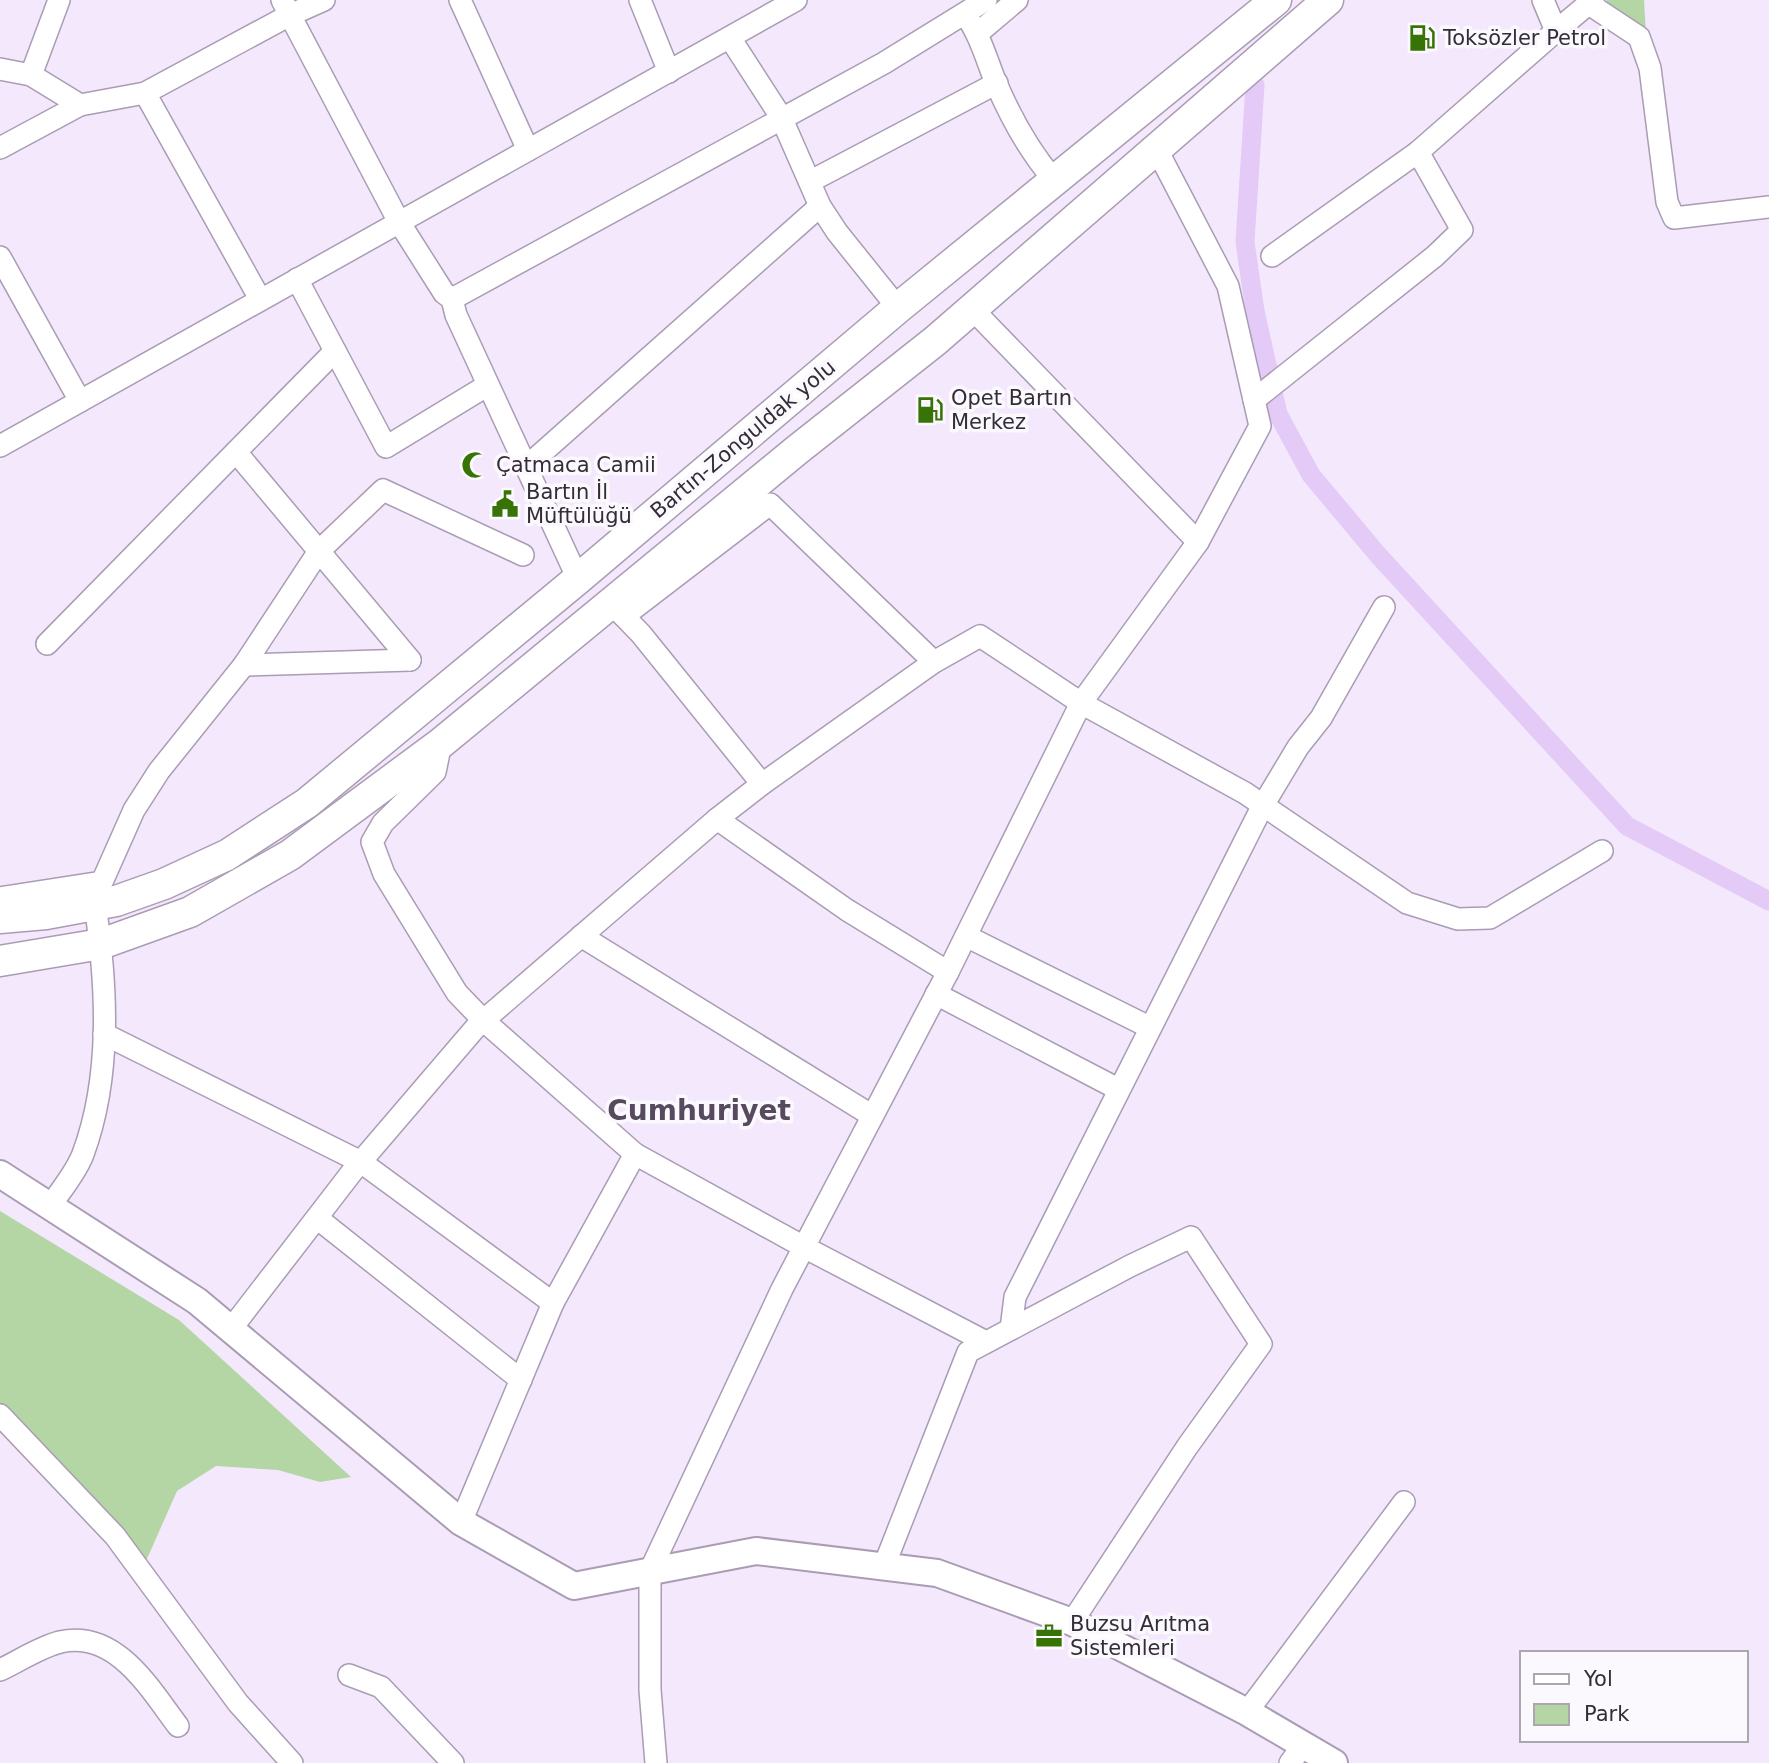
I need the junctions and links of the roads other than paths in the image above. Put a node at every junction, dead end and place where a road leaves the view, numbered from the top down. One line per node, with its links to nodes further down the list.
1 (59, 0): 19 (street)
2 (324, 0): 11 (street)
3 (460, 0): 26 (street)
4 (640, 0): 18 (street)
5 (796, 0): 16 (street)
6 (986, 0): 13 (street)
7 (1017, 0): 15 (street)
8 (1276, 0): 28 (highway, Bartın-Zonguldak yolu)
9 (1543, 0): 14 (street)
10 (1592, 2): 14 (street); 31 (street)
11 (285, 8): 21 (street); 32 (street)
12 (1316, 9): 25 (highway, Bartın-Zonguldak yolu)
13 (965, 14): 15 (street); 23 (street)
14 (1556, 31): 27 (street)
15 (978, 33): 20 (street)
16 (730, 37): 18 (street); 23 (street)
17 (0, 69): 19 (street)
18 (669, 72): 26 (street)
19 (31, 75): 22 (street)
20 (996, 83): 28 (street); 29 (street)
21 (145, 93): 22 (street); 36 (street)
22 (80, 105): 24 (street)
23 (781, 117): 29 (street); 37 (street)
24 (0, 148)
25 (1156, 148): 42 (street); 52 (highway, Bartın-Zonguldak yolu)
26 (528, 150): 32 (street)
27 (1418, 152): 33 (street); 42 (street)
28 (1054, 180): 38 (highway, Bartın-Zonguldak yolu)
29 (811, 181): 30 (street)
30 (820, 206): 38 (street); 46 (street)
31 (1769, 207)
32 (399, 222): 35 (street); 37 (street)
33 (1272, 256)
34 (0, 257): 43 (street)
35 (297, 279): 36 (street); 40 (street)
36 (260, 299): 43 (street)
37 (452, 299): 41 (street)
38 (898, 308): 50 (highway, Bartın-Zonguldak yolu)
39 (981, 317): 47 (street)
40 (335, 351): 41 (street); 45 (street)
41 (488, 384): 46 (street)
42 (1254, 399): 47 (street)
43 (80, 401): 44 (street)
44 (0, 446)
45 (236, 452): 48 (street); 53 (street)
46 (526, 467): 50 (street)
47 (1198, 542): 56 (street)
48 (319, 551): 49 (street); 55 (street); 55 (street)
49 (523, 555)
50 (578, 579): 63 (highway, Bartın-Zonguldak yolu)
51 (1384, 607): 59 (street)
52 (618, 609): 54 (street); 57 (highway, Bartın-Zonguldak yolu); 58 (street)
53 (47, 644)
54 (934, 662): 56 (street); 58 (street)
55 (244, 665): 62 (street)
56 (1082, 703): 59 (street); 66 (street)
57 (441, 743): 67 (highway, Bartın-Zonguldak yolu); 71 (street)
58 (762, 784): 60 (street)
59 (1262, 807): 61 (street); 72 (street)
60 (717, 819): 65 (street); 69 (street)
61 (1602, 851)
62 (0, 898)
63 (95, 905): 64 (highway, Bartın-Zonguldak yolu); 67 (street)
64 (0, 918)
65 (581, 936): 71 (street); 75 (street)
66 (966, 936): 69 (street); 72 (street)
67 (101, 944): 68 (highway, Bartın-Zonguldak yolu); 73 (street)
68 (0, 961)
69 (948, 972): 70 (street)
70 (936, 994): 74 (street); 75 (street)
71 (483, 1020): 76 (street); 77 (street)
72 (1149, 1027): 74 (street)
73 (104, 1034): 77 (street); 79 (street)
74 (1118, 1089): 84 (street)
75 (871, 1115): 81 (street)
76 (635, 1154): 81 (street); 82 (street)
77 (361, 1162): 80 (street); 82 (street)
78 (0, 1174): 79 (main road)
79 (50, 1208): 83 (main road)
80 (317, 1217): 83 (street); 86 (street)
81 (804, 1247): 85 (street); 91 (street)
82 (553, 1303): 86 (street)
83 (231, 1329): 89 (main road)
84 (1011, 1329): 85 (street); 92 (street)
85 (986, 1342): 90 (street)
86 (521, 1380): 89 (street)
87 (0, 1415): 98 (street)
88 (1404, 1502): 95 (street)
89 (461, 1522): 91 (main road)
90 (884, 1566): 91 (main road); 92 (main road)
91 (650, 1571): 100 (street)
92 (1072, 1622): 95 (main road)
93 (0, 1670): 96 (street)
94 (349, 1675): 99 (street)
95 (1247, 1712): 97 (main road)
96 (178, 1726)
97 (1297, 1754): 101 (main road)
98 (292, 1763)
99 (453, 1763)
100 (656, 1763)
101 (1334, 1763)

